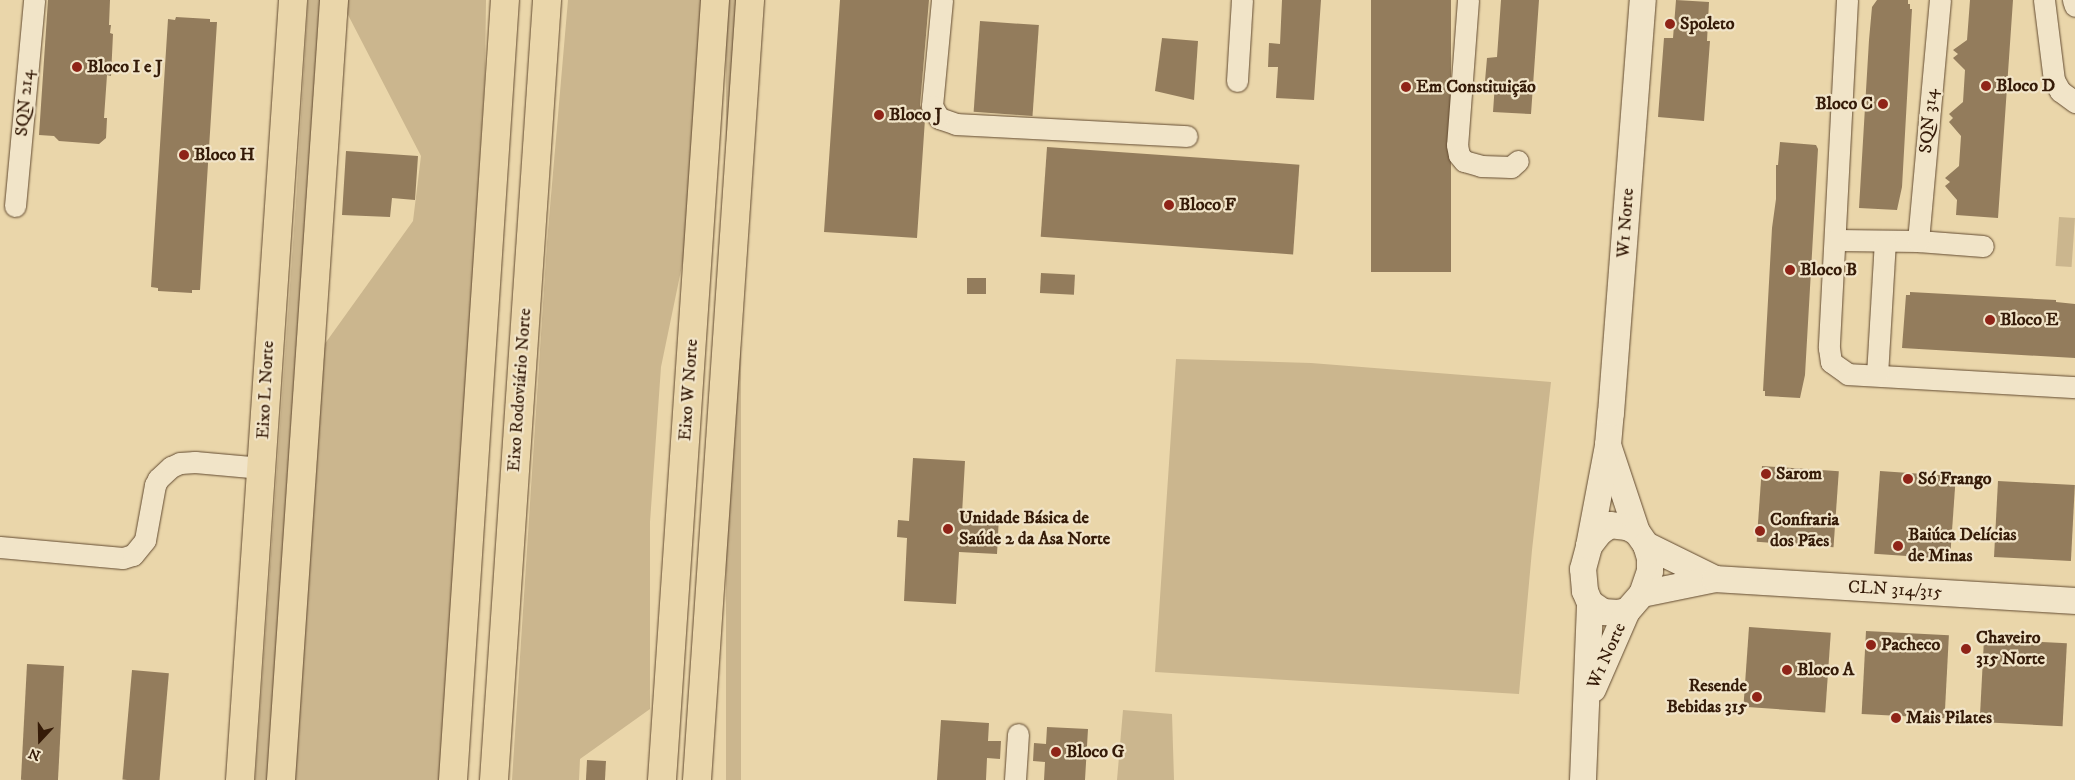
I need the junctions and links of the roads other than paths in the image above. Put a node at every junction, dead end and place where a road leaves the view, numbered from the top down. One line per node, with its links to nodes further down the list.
1 (34, 0): 21 (street, SQN 214)
2 (293, 0): 29 (main road, Eixo L Norte)
3 (334, 0): 40 (main road)
4 (505, 0): 41 (main road)
5 (546, 0): 42 (main road, Eixo Rodoviário Norte)
6 (716, 0): 43 (main road, Eixo W Norte)
7 (750, 0): 44 (main road, Eixo W Norte)
8 (942, 0): 19 (street)
9 (1242, 0): 17 (street)
10 (1468, 0): 20 (street)
11 (1643, 0): 28 (street, W1 Norte)
12 (1847, 0): 22 (street)
13 (1940, 0): 24 (street, SQN 314)
14 (2044, 0): 18 (street)
15 (2073, 0): 16 (street)
16 (2075, 6)
17 (1236, 81)
18 (2075, 102)
19 (1187, 136)
20 (1518, 161)
21 (15, 206)
22 (1836, 240): 23 (street); 26 (street)
23 (1886, 241): 24 (street); 26 (street)
24 (1918, 242): 25 (street)
25 (1983, 246)
26 (1877, 376): 27 (street)
27 (2075, 387)
28 (1608, 445): 30 (street, W1 Norte); 31 (street, W1 Norte)
29 (262, 468): 32 (street); 39 (main road, Eixo L Norte)
30 (1642, 539): 31 (street); 33 (street, CLN 314/315); 35 (street)
31 (1589, 546): 36 (street)
32 (0, 547)
33 (1715, 579): 34 (street, CLN 314/315); 35 (street, CLN 314/315)
34 (2075, 601)
35 (1634, 602): 36 (street); 37 (street, W1 Norte)
36 (1590, 603): 37 (street, W1 Norte)
37 (1588, 701): 46 (street, W1 Norte)
38 (1018, 734): 45 (street)
39 (240, 780)
40 (281, 780)
41 (453, 780)
42 (494, 780)
43 (662, 780)
44 (697, 780)
45 (1015, 780)
46 (1584, 780)

